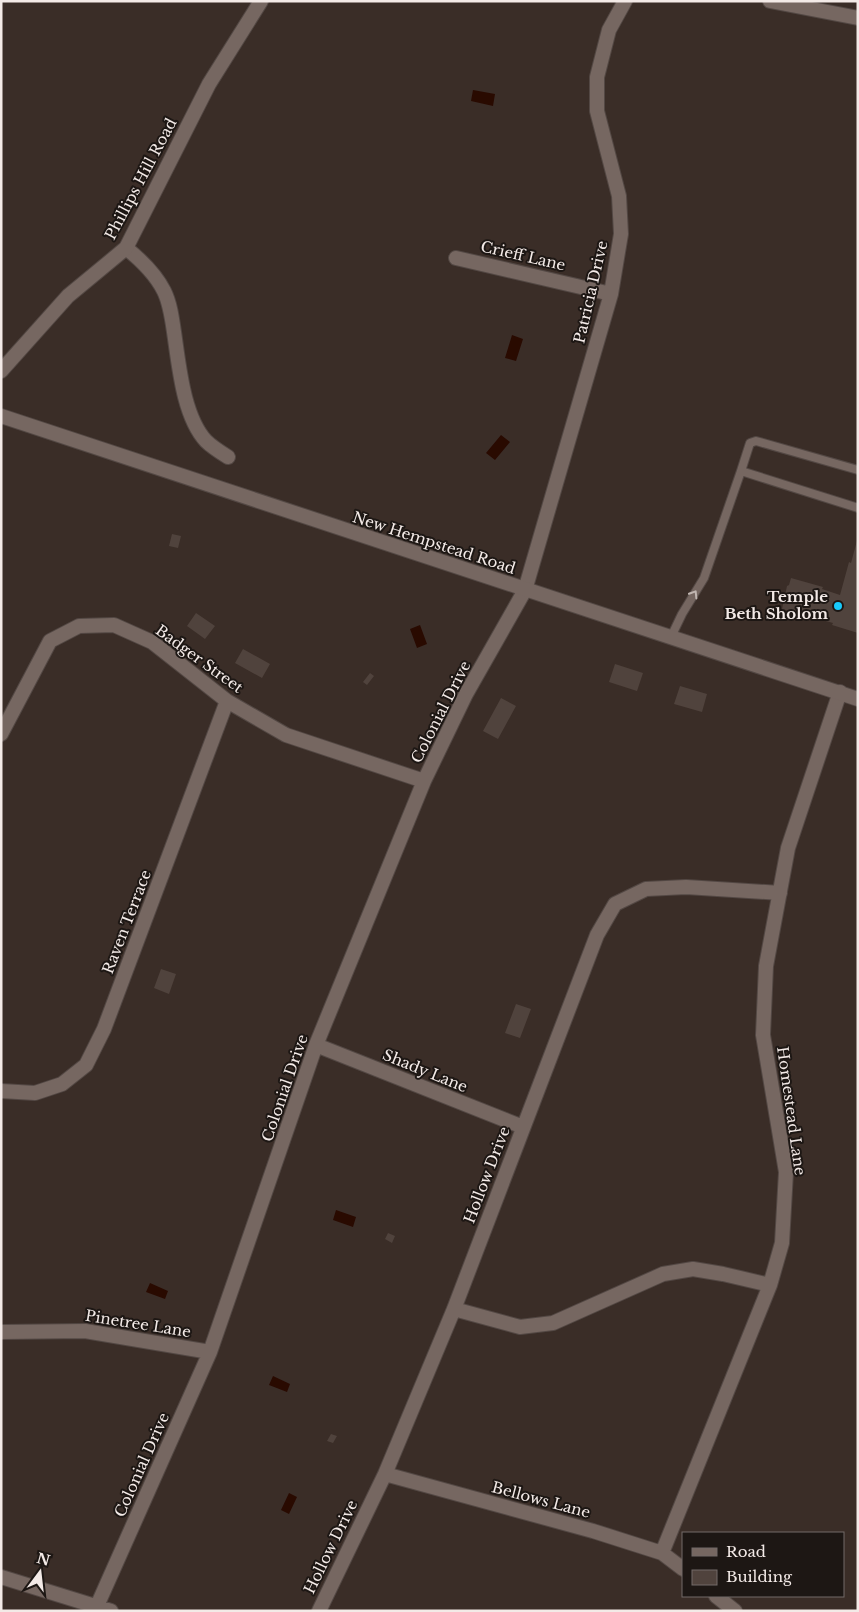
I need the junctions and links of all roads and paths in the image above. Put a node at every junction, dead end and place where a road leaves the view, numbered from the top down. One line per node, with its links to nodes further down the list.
1 (261, 1): 5 (street, Phillips Hill Road)
2 (625, 1): 7 (street, Patricia Drive)
3 (770, 1): 4 (street)
4 (858, 18)
5 (126, 248): 8 (street, Phillips Hill Road); 10 (street)
6 (456, 258): 7 (street, Crieff Lane)
7 (611, 294): 14 (street, Patricia Drive)
8 (1, 371)
9 (1, 416): 14 (street, New Hempstead Road)
10 (228, 457)
11 (858, 470): 12 (lane)
12 (741, 471): 13 (lane); 15 (lane, one-way to 12)
13 (858, 508)
14 (525, 590): 15 (street, New Hempstead Road); 20 (street, Colonial Drive)
15 (671, 637): 16 (street, New Hempstead Road)
16 (840, 692): 17 (street, New Hempstead Road); 21 (street, Homestead Lane)
17 (857, 697)
18 (227, 701): 19 (street, Badger Street); 20 (street, Badger Street); 23 (street, Raven Terrace)
19 (1, 734)
20 (424, 781): 22 (street, Colonial Drive)
21 (780, 893): 24 (street, Hollow Drive); 25 (street, Homestead Lane)
22 (316, 1045): 24 (street, Shady Lane); 28 (street, Colonial Drive)
23 (1, 1091)
24 (523, 1127): 26 (street, Hollow Drive)
25 (770, 1285): 26 (street); 30 (street, Homestead Lane)
26 (454, 1309): 29 (street, Hollow Drive)
27 (1, 1332): 28 (street, Pinetree Lane)
28 (210, 1352): 34 (street, Colonial Drive)
29 (385, 1474): 30 (street, Bellows Lane); 36 (street, Hollow Drive)
30 (662, 1553): 31 (street, Bellows Lane)
31 (682, 1569)
32 (1, 1578): 34 (street)
33 (717, 1597): 37 (street)
34 (97, 1606): 35 (street)
35 (111, 1611)
36 (319, 1611)
37 (735, 1611)

